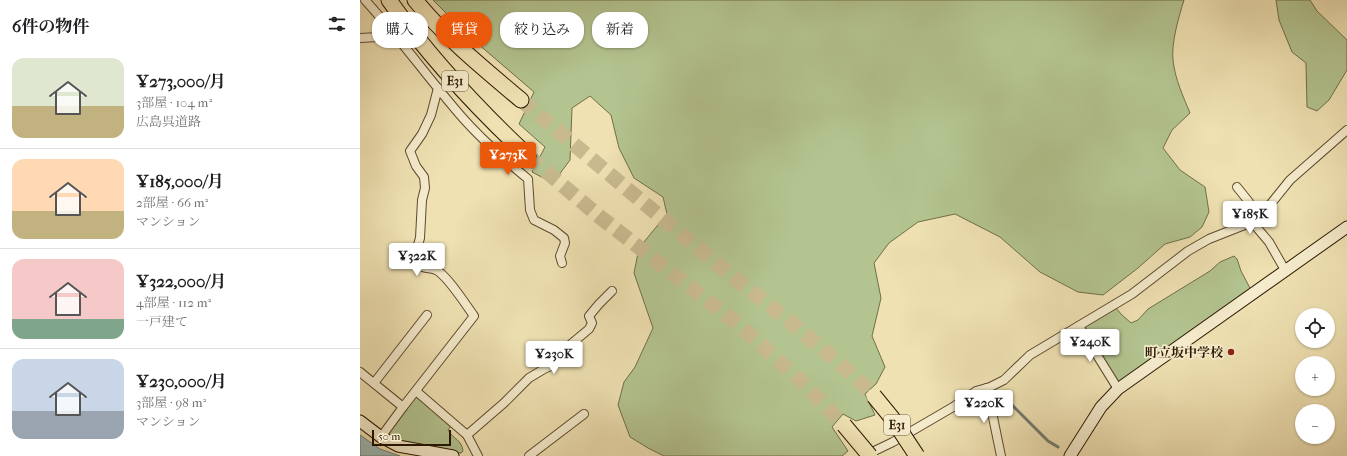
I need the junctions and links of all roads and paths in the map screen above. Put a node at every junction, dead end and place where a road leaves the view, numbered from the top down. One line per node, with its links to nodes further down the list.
1 (365, 0): 4 (street)
2 (388, 0): 11 (highway, E31)
3 (415, 0): 9 (highway, E31)
4 (375, 12)
5 (372, 37): 6 (street)
6 (360, 38)
7 (406, 48): 8 (street)
8 (438, 88): 15 (street); 24 (street)
9 (521, 100)
10 (1347, 130): 13 (street)
11 (528, 156)
12 (1237, 187): 13 (street)
13 (1252, 222): 16 (street); 19 (street)
14 (1347, 227): 16 (street)
15 (562, 263)
16 (1285, 270): 23 (street)
17 (612, 291): 30 (street)
18 (427, 315): 21 (street)
19 (1079, 326): 22 (street); 23 (street)
20 (360, 372): 21 (street)
21 (374, 383): 26 (street)
22 (987, 388): 35 (street); 38 (street)
23 (1118, 389): 39 (street)
24 (416, 391): 26 (street); 30 (street)
25 (874, 396): 37 (highway, E31, bridge)
26 (403, 406): 31 (street)
27 (584, 414): 34 (street)
28 (360, 421): 31 (street)
29 (844, 425): 36 (highway, bridge)
30 (467, 435): 33 (street)
31 (381, 437): 32 (street)
32 (453, 456)
33 (478, 456)
34 (529, 456)
35 (864, 456)
36 (870, 456)
37 (917, 456)
38 (1001, 456)
39 (1070, 456)

